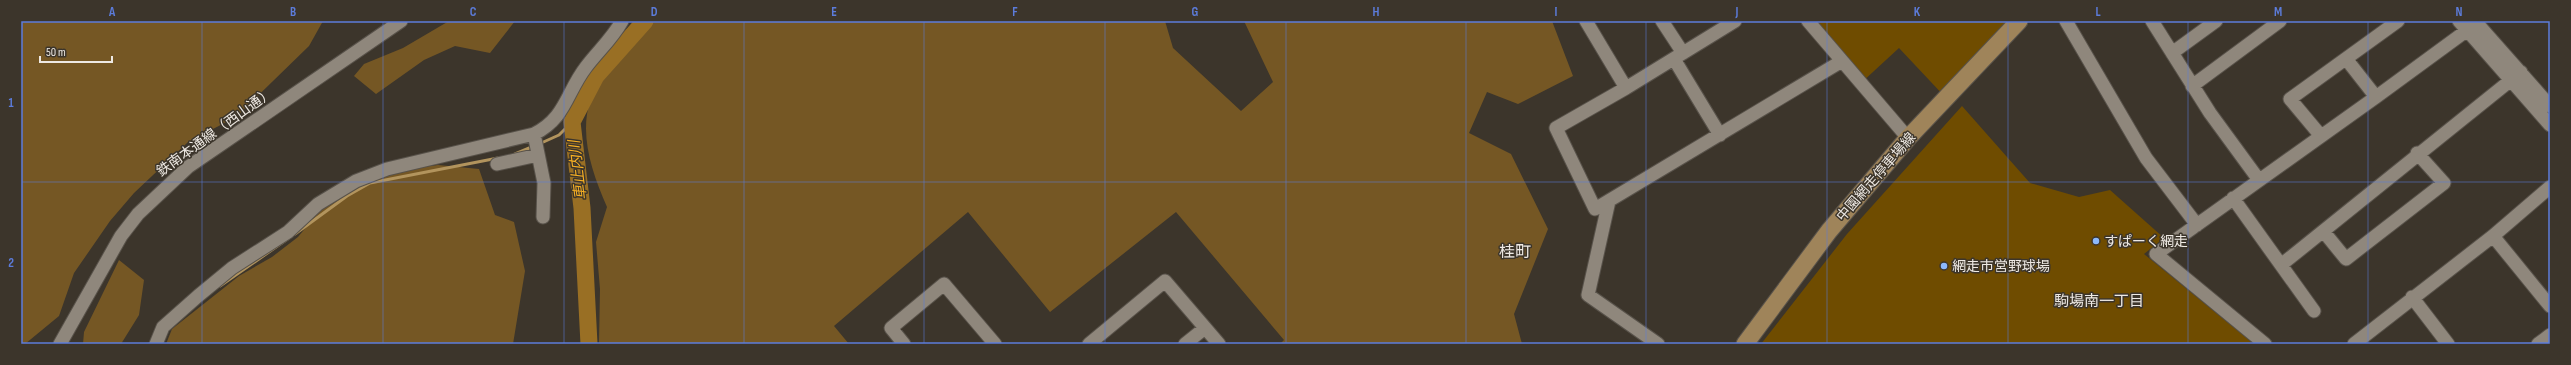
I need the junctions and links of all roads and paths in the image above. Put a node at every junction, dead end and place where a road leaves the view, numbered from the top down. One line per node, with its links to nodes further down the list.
1 (401, 21): 45 (street, 鉄南本通線（西山通）)
2 (622, 21): 27 (street)
3 (1586, 21): 20 (street)
4 (1662, 21): 15 (street)
5 (1735, 21): 15 (street)
6 (1808, 21): 17 (street)
7 (2019, 21): 26 (main road, 中園網走停車場線)
8 (2066, 21): 35 (street)
9 (2152, 21): 14 (street)
10 (2216, 21): 14 (street)
11 (2280, 21): 19 (street)
12 (2398, 21): 16 (street)
13 (2469, 24): 18 (street); 21 (street)
14 (2172, 53): 19 (street)
15 (1679, 56): 20 (street); 24 (street)
16 (2347, 60): 21 (street); 25 (street)
17 (1842, 61): 24 (street); 26 (street)
18 (2516, 76): 22 (street); 23 (street); 28 (street)
19 (2192, 86): 30 (street)
20 (1626, 88): 33 (street)
21 (2376, 97): 25 (street)
22 (2550, 106)
23 (2550, 125)
24 (1720, 135): 33 (street)
25 (2321, 136): 30 (street)
26 (1908, 138): 52 (main road, 中園網走停車場線)
27 (536, 145): 29 (street); 34 (street); 46 (street)
28 (2417, 153): 36 (street); 36 (street)
29 (497, 164)
30 (2259, 180): 32 (street)
31 (2550, 187): 37 (street)
32 (2233, 198): 35 (street); 38 (street)
33 (1609, 201): 44 (street)
34 (543, 217)
35 (2196, 225): 53 (street)
36 (2324, 232): 38 (street)
37 (2493, 236): 39 (street); 40 (street)
38 (2281, 266): 41 (street)
39 (2412, 297): 54 (street); 55 (street)
40 (2548, 300)
41 (2314, 311)
42 (1205, 328): 49 (street); 50 (street); 51 (street)
43 (2550, 335): 56 (street)
44 (1656, 343)
45 (60, 344)
46 (156, 344)
47 (904, 344): 48 (street)
48 (995, 344)
49 (1089, 344)
50 (1185, 344)
51 (1219, 344)
52 (1745, 344)
53 (2265, 344)
54 (2354, 344)
55 (2448, 344)
56 (2538, 344)

